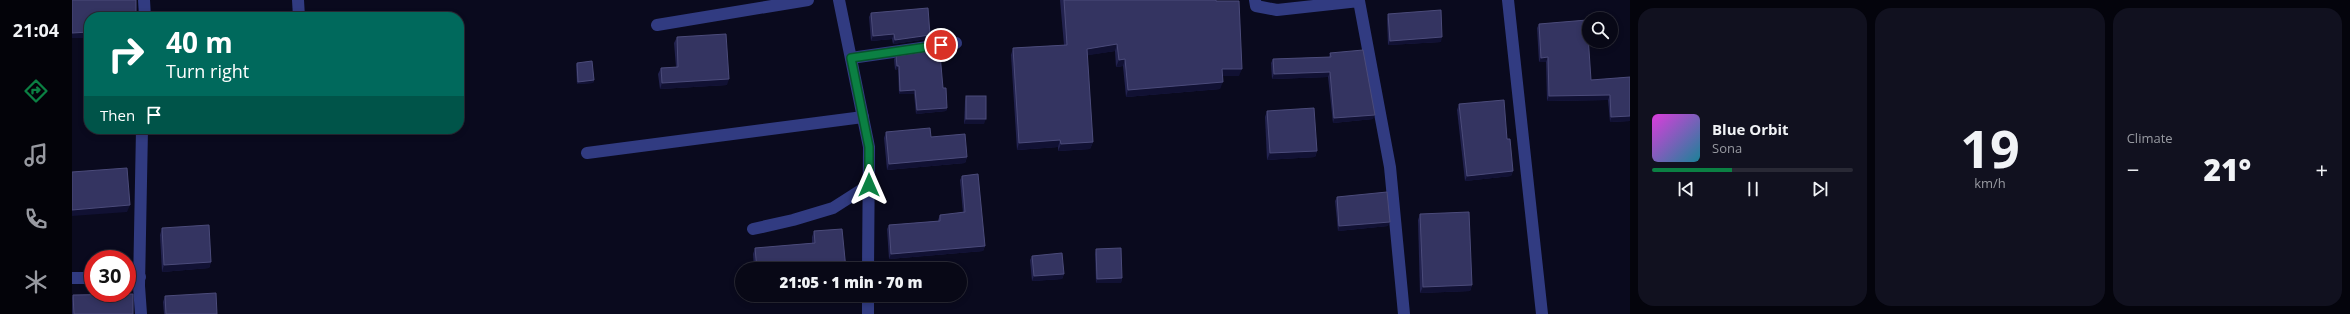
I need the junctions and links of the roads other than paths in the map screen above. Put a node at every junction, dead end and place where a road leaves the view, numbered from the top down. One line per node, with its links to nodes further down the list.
1 (144, 0): 7 (street)
2 (298, 0): 8 (street)
3 (808, 0): 9 (street)
4 (839, 0): 11 (street)
5 (1255, 0): 25 (street)
6 (1508, 0): 26 (street)
7 (145, 12)
8 (299, 12)
9 (657, 25)
10 (956, 43): 11 (street)
11 (851, 58): 12 (street)
12 (863, 117): 14 (street); 15 (street)
13 (142, 134): 19 (street)
14 (587, 153)
15 (869, 185): 16 (street); 17 (street)
16 (753, 229)
17 (868, 262)
18 (136, 277): 19 (street)
19 (140, 277): 23 (street)
20 (72, 278): 21 (street)
21 (84, 278)
22 (868, 302): 24 (street)
23 (141, 314)
24 (868, 314)
25 (1404, 314)
26 (1542, 314)

